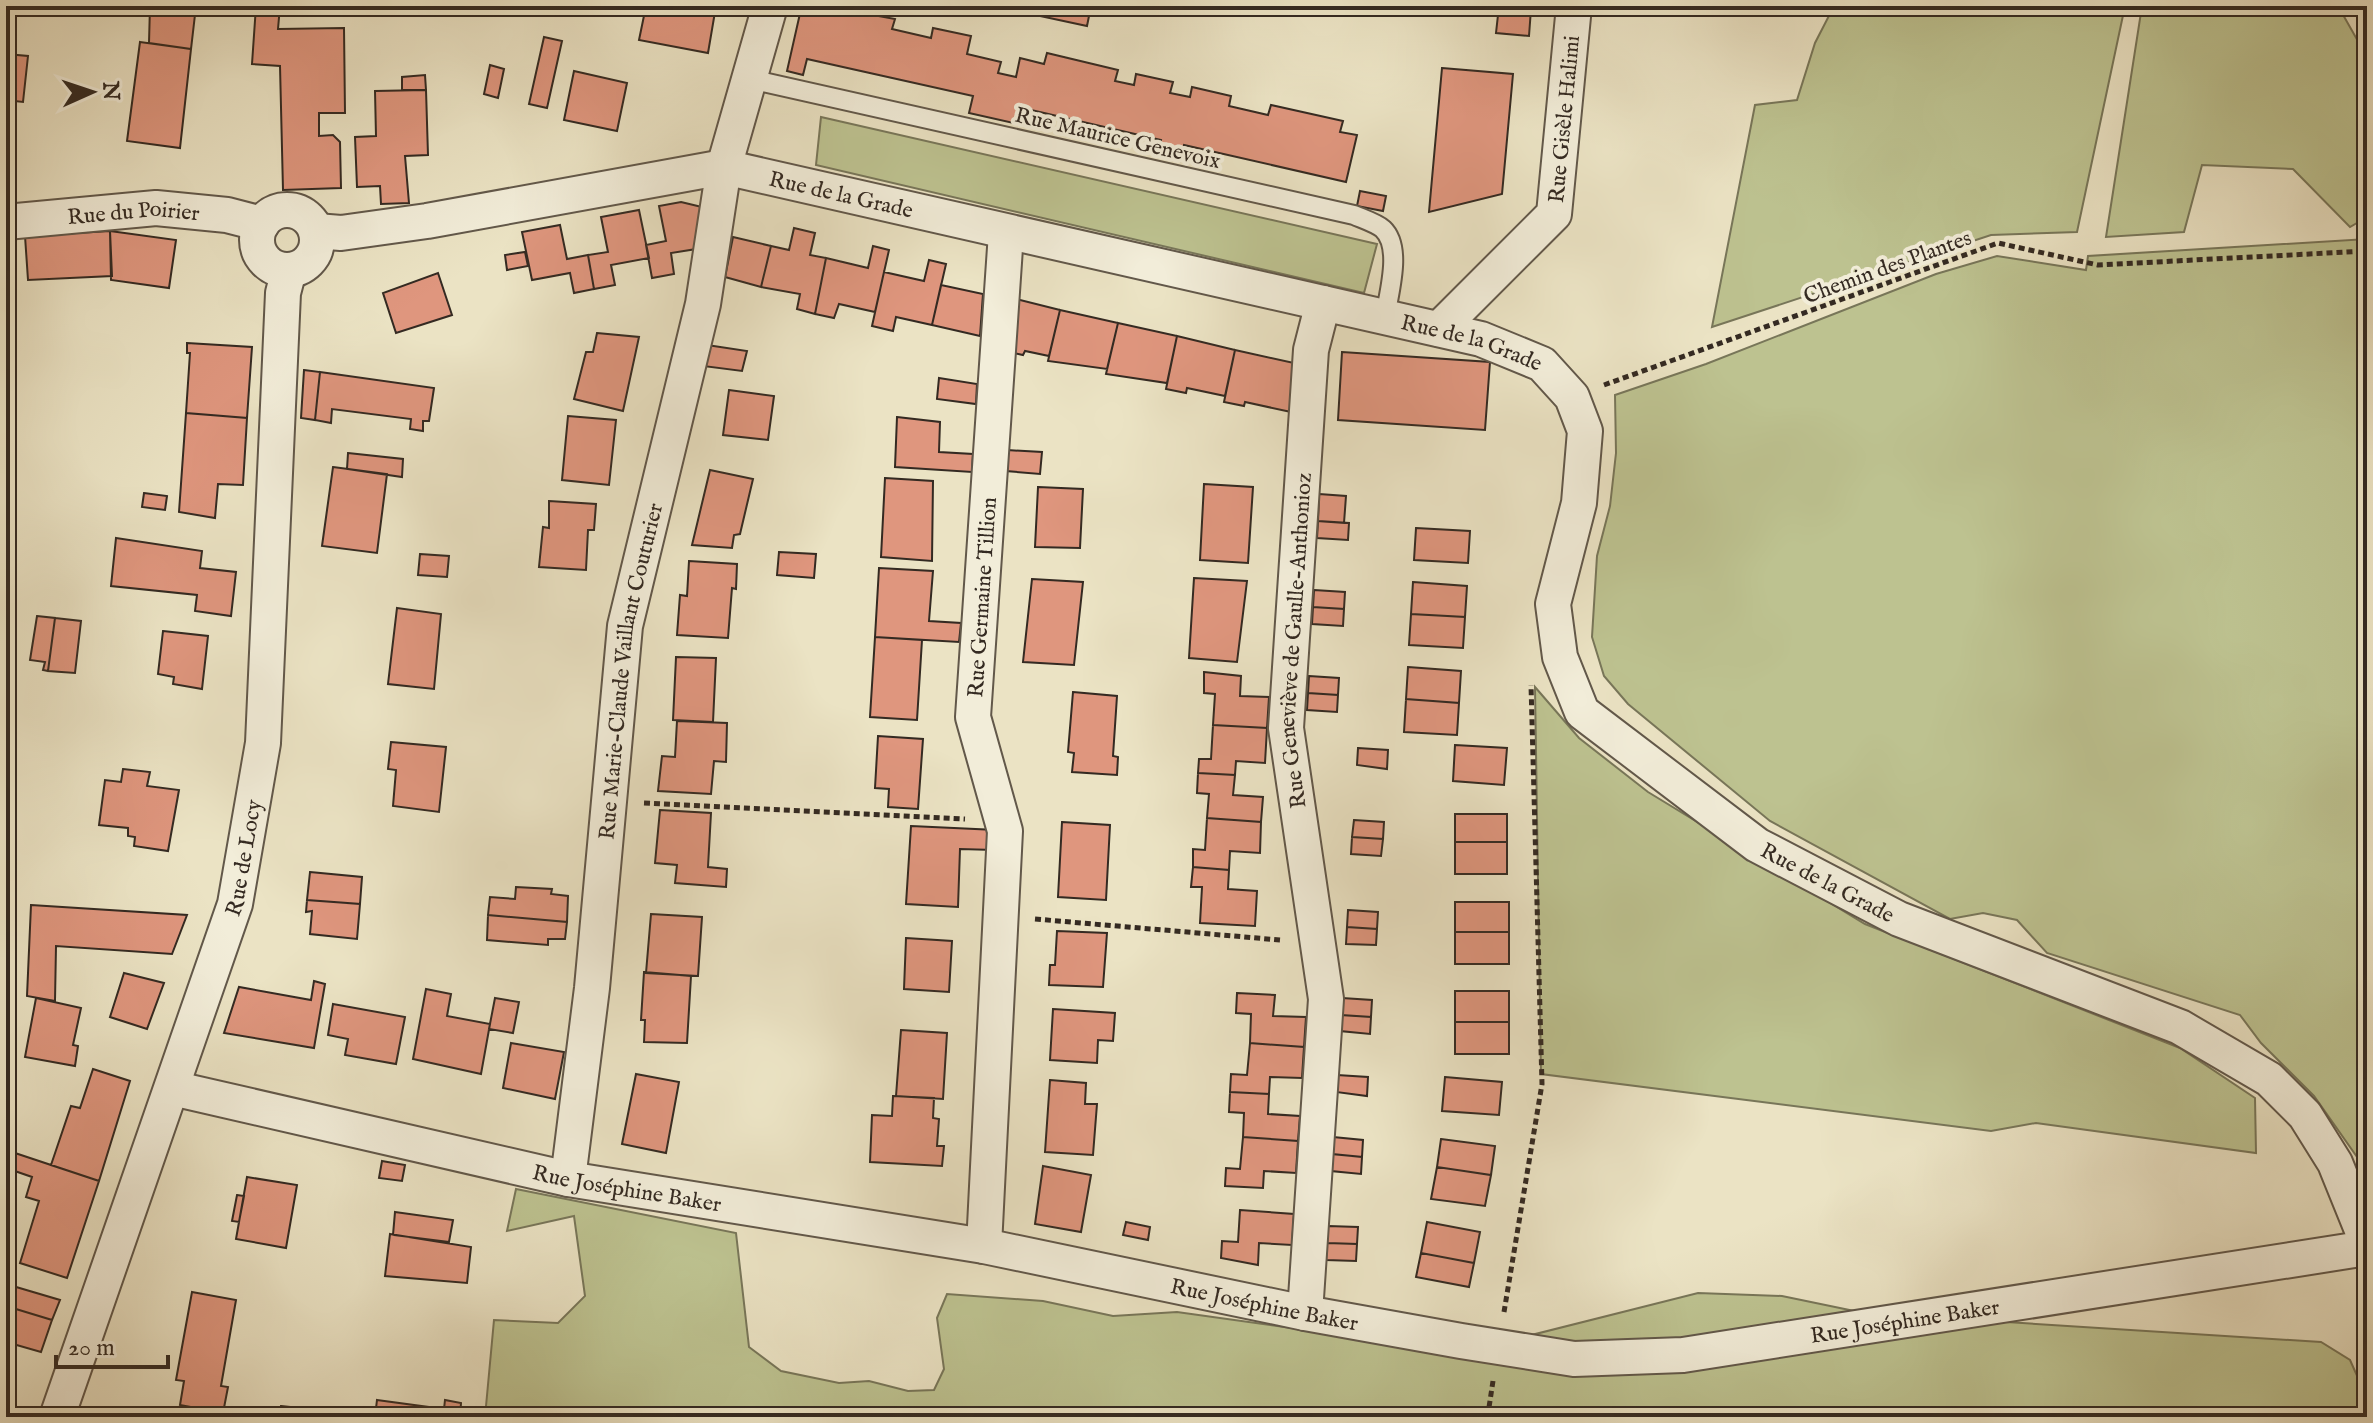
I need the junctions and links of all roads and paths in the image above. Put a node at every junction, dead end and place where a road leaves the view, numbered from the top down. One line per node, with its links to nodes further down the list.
1 (770, 6): 3 (street, Rue Marie-Claude Vaillant Couturier)
2 (1574, 6): 13 (street, Rue Gisèle Halimi)
3 (750, 79): 4 (street, Rue Marie-Claude Vaillant Couturier); 12 (lane, Rue Maurice Genevoix)
4 (724, 167): 7 (street, Rue de la Grade); 8 (street, Rue de la Grade); 16 (street, Rue Marie-Claude Vaillant Couturier)
5 (6, 222): 6 (street, Rue du Poirier)
6 (262, 224): 7 (street); 10 (street)
7 (316, 231): 10 (street)
8 (1006, 233): 11 (street, Rue de la Grade); 17 (street, Rue Germaine Tillion)
9 (2367, 251): 14 (path, Chemin des Plantes)
10 (289, 270): 20 (street, Rue de Locy)
11 (1323, 303): 12 (street, Rue de la Grade); 19 (street, Rue Geneviève de Gaulle-Anthonioz)
12 (1385, 318): 13 (street, Rue de la Grade)
13 (1439, 329): 14 (street, Rue de la Grade)
14 (1572, 397): 22 (street, Rue de la Grade)
15 (1530, 669): 25 (path)
16 (609, 801): 17 (path); 21 (street, Rue Marie-Claude Vaillant Couturier)
17 (1002, 821): 18 (street, Rue Germaine Tillion)
18 (999, 916): 19 (path); 23 (street, Rue Germaine Tillion)
19 (1317, 943): 24 (street, Rue Geneviève de Gaulle-Anthonioz)
20 (172, 1088): 21 (street, Rue Joséphine Baker); 26 (street, Rue de Locy)
21 (568, 1179): 23 (street, Rue Joséphine Baker)
22 (2367, 1245): 25 (street, Rue Joséphine Baker)
23 (984, 1246): 24 (street, Rue Joséphine Baker)
24 (1305, 1313): 25 (street, Rue Joséphine Baker)
25 (1498, 1347): 27 (path)
26 (60, 1408)
27 (1488, 1415): 28 (path)
28 (1566, 1417)

